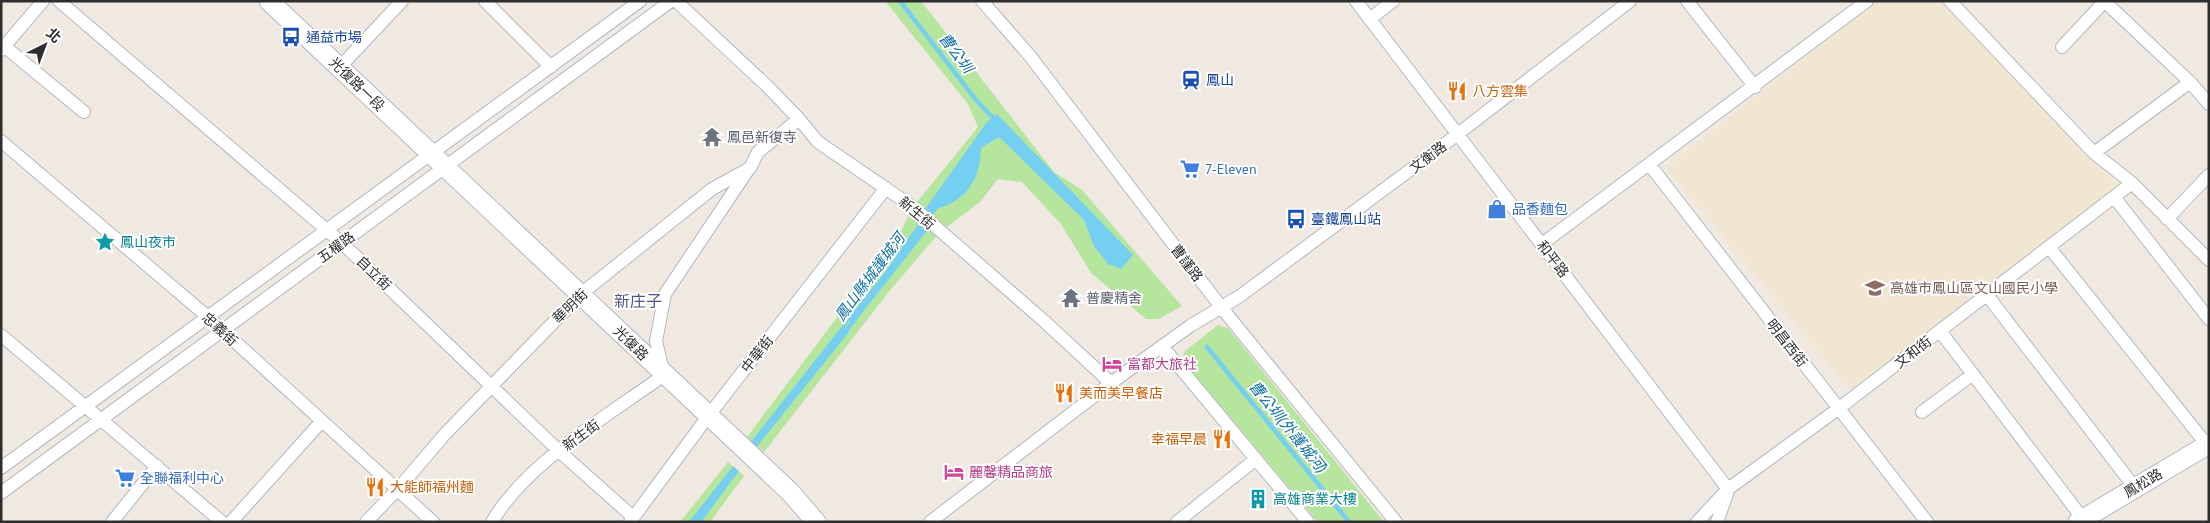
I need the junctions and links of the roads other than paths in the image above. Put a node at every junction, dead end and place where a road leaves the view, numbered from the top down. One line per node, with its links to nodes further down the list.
1 (43, 1): 19 (street)
2 (59, 1): 38 (street, 自立街)
3 (269, 1): 20 (street, 光復路一段)
4 (402, 1): 20 (street)
5 (485, 1): 21 (street)
6 (640, 1): 21 (street, 五權路)
7 (671, 1): 30 (street, 五權路)
8 (676, 1): 26 (street, 新生街)
9 (982, 1): 45 (street, 曹謹路)
10 (1356, 1): 17 (street, 和平路)
11 (1393, 1): 17 (street)
12 (1630, 1): 27 (street, 文衡路)
13 (1687, 1): 23 (street)
14 (1867, 1): 23 (street)
15 (1950, 1): 29 (street)
16 (2104, 2): 18 (street); 22 (street)
17 (1370, 19): 27 (street, 和平路)
18 (2062, 47)
19 (3, 48): 25 (street)
20 (340, 67): 30 (street, 光復路一段)
21 (551, 67): 30 (street, 五權路)
22 (2190, 82): 24 (street); 29 (street)
23 (1754, 87): 31 (street)
24 (2209, 104)
25 (84, 112)
26 (799, 119): 32 (street, 華明街); 35 (street, 新生街)
27 (1457, 135): 40 (street, 和平路); 45 (street, 文衡路)
28 (1, 141): 46 (street, 忠義街)
29 (2094, 152): 34 (street)
30 (438, 161): 38 (street, 五權路); 39 (street, 五權路); 43 (street, 光復路)
31 (1649, 164): 40 (street); 57 (street, 明昌西街)
32 (750, 168): 43 (street, 華明街); 53 (street)
33 (2209, 175): 37 (street)
34 (2132, 184): 36 (street, 文和街); 37 (street)
35 (886, 188): 54 (street, 新生街); 59 (street, 中華街)
36 (2114, 197): 41 (street, 文和街); 47 (street)
37 (2167, 219): 42 (street)
38 (327, 231): 39 (street, 自立街); 46 (street, 五權路)
39 (342, 243): 48 (street, 五權路); 55 (street, 自立街)
40 (1542, 244): 69 (street, 和平路)
41 (2049, 247): 44 (street, 文和街); 62 (street)
42 (2209, 260)
43 (581, 294): 53 (street, 光復路); 55 (street, 華明街)
44 (1987, 295): 49 (street, 文和街); 67 (street)
45 (1221, 307): 51 (street, 文衡路); 83 (street, 曹謹路)
46 (208, 317): 48 (street, 忠義街); 56 (street, 五權路)
47 (2209, 319)
48 (223, 331): 60 (street, 五權路); 61 (street, 忠義街)
49 (1940, 331): 52 (street); 57 (street, 文和街)
50 (1, 335): 56 (street)
51 (1162, 346): 54 (street, 文衡路); 64 (street)
52 (1973, 374): 58 (street); 72 (street)
53 (664, 375): 59 (street, 光復路); 63 (street, 新生街)
54 (1111, 383): 80 (street, 文衡路)
55 (492, 386): 63 (street, 自立街); 68 (street, 華明街)
56 (86, 406): 60 (street); 66 (street, 五權路)
57 (1838, 409): 69 (street, 文和街); 86 (street, 明昌西街)
58 (1922, 412)
59 (709, 415): 71 (street, 中華街); 79 (street, 光復路)
60 (102, 419): 65 (street); 70 (street, 五權路)
61 (321, 422): 68 (street, 忠義街); 75 (street)
62 (2208, 445): 67 (street, 鳳松路)
63 (559, 451): 71 (street, 自立街); 78 (street, 新生街)
64 (1256, 460): 81 (street); 82 (street)
65 (158, 466): 73 (street); 74 (street)
66 (1, 468)
67 (2136, 488): 72 (street, 鳳松路)
68 (398, 489): 76 (street, 華明街); 77 (street, 忠義街)
69 (1728, 489): 84 (street, 文和街); 85 (street)
70 (1, 493)
71 (631, 520)
72 (2082, 521)
73 (112, 522)
74 (222, 522)
75 (231, 522)
76 (366, 522)
77 (433, 522)
78 (492, 522)
79 (816, 522)
80 (930, 522)
81 (1177, 522)
82 (1308, 522)
83 (1396, 522)
84 (1697, 522)
85 (1717, 522)
86 (1927, 522)

